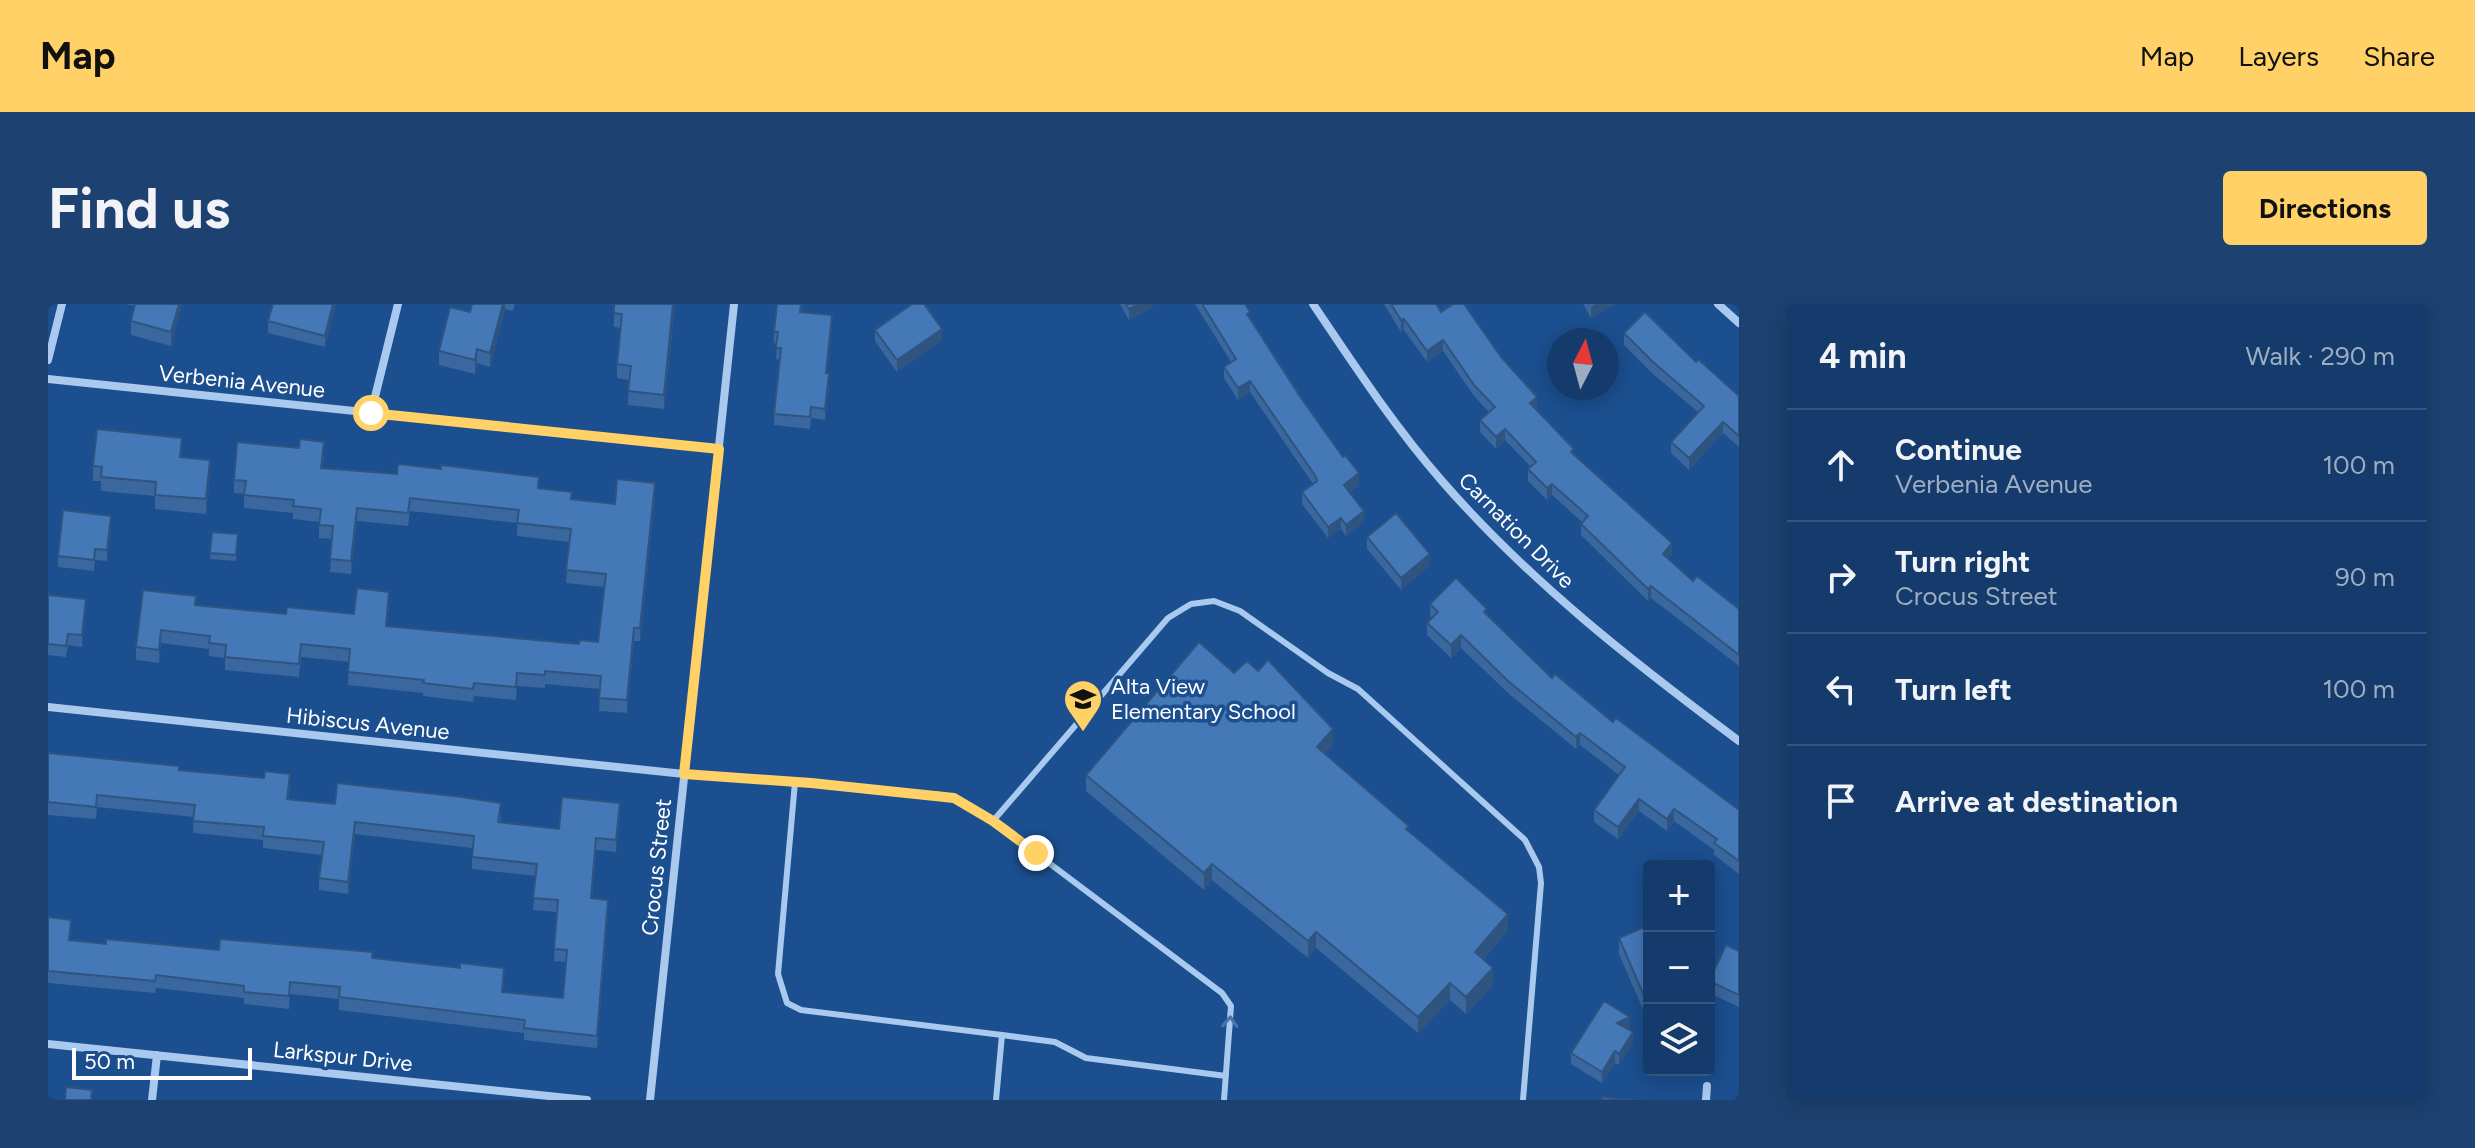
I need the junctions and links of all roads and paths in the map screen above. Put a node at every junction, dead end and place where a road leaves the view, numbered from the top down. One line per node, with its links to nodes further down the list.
1 (62, 304): 7 (street)
2 (398, 304): 9 (street)
3 (734, 304): 10 (street, Crocus Street)
4 (1313, 304): 12 (street, Carnation Drive)
5 (1718, 304): 6 (street)
6 (1739, 323)
7 (48, 360)
8 (48, 379): 9 (street, Verbenia Avenue)
9 (371, 413): 10 (street, Verbenia Avenue)
10 (719, 449): 13 (street, Crocus Street)
11 (48, 707): 13 (street, Hibiscus Avenue)
12 (1739, 741)
13 (684, 774): 14 (lane); 23 (street, Crocus Street)
14 (795, 782): 15 (lane); 16 (lane)
15 (993, 821): 19 (lane, one-way to 15); 26 (lane)
16 (1002, 1035): 19 (lane); 24 (lane)
17 (48, 1044): 18 (street, Larkspur Drive)
18 (157, 1055): 21 (street); 22 (street, Larkspur Drive)
19 (1226, 1076): 25 (lane)
20 (1707, 1086): 27 (street)
21 (152, 1100)
22 (587, 1100)
23 (650, 1100)
24 (996, 1100)
25 (1224, 1100)
26 (1523, 1100)
27 (1706, 1100)

